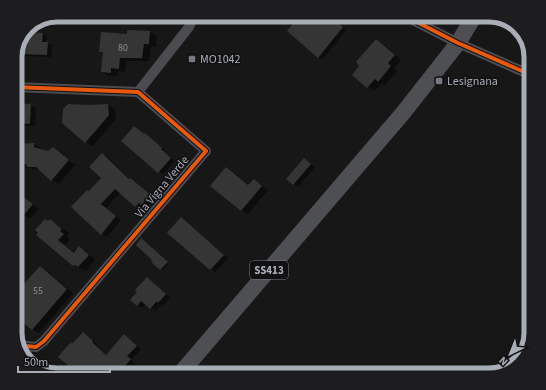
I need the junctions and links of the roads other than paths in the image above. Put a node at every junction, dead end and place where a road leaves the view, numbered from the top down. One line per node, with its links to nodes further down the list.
1 (191, 22): 7 (street)
2 (417, 22): 4 (street)
3 (471, 22): 4 (main road, SS413)
4 (458, 43): 5 (street); 9 (main road, SS413)
5 (524, 72)
6 (22, 87): 7 (street)
7 (138, 92): 8 (street, Via Vigna Verde)
8 (24, 345)
9 (185, 368)

